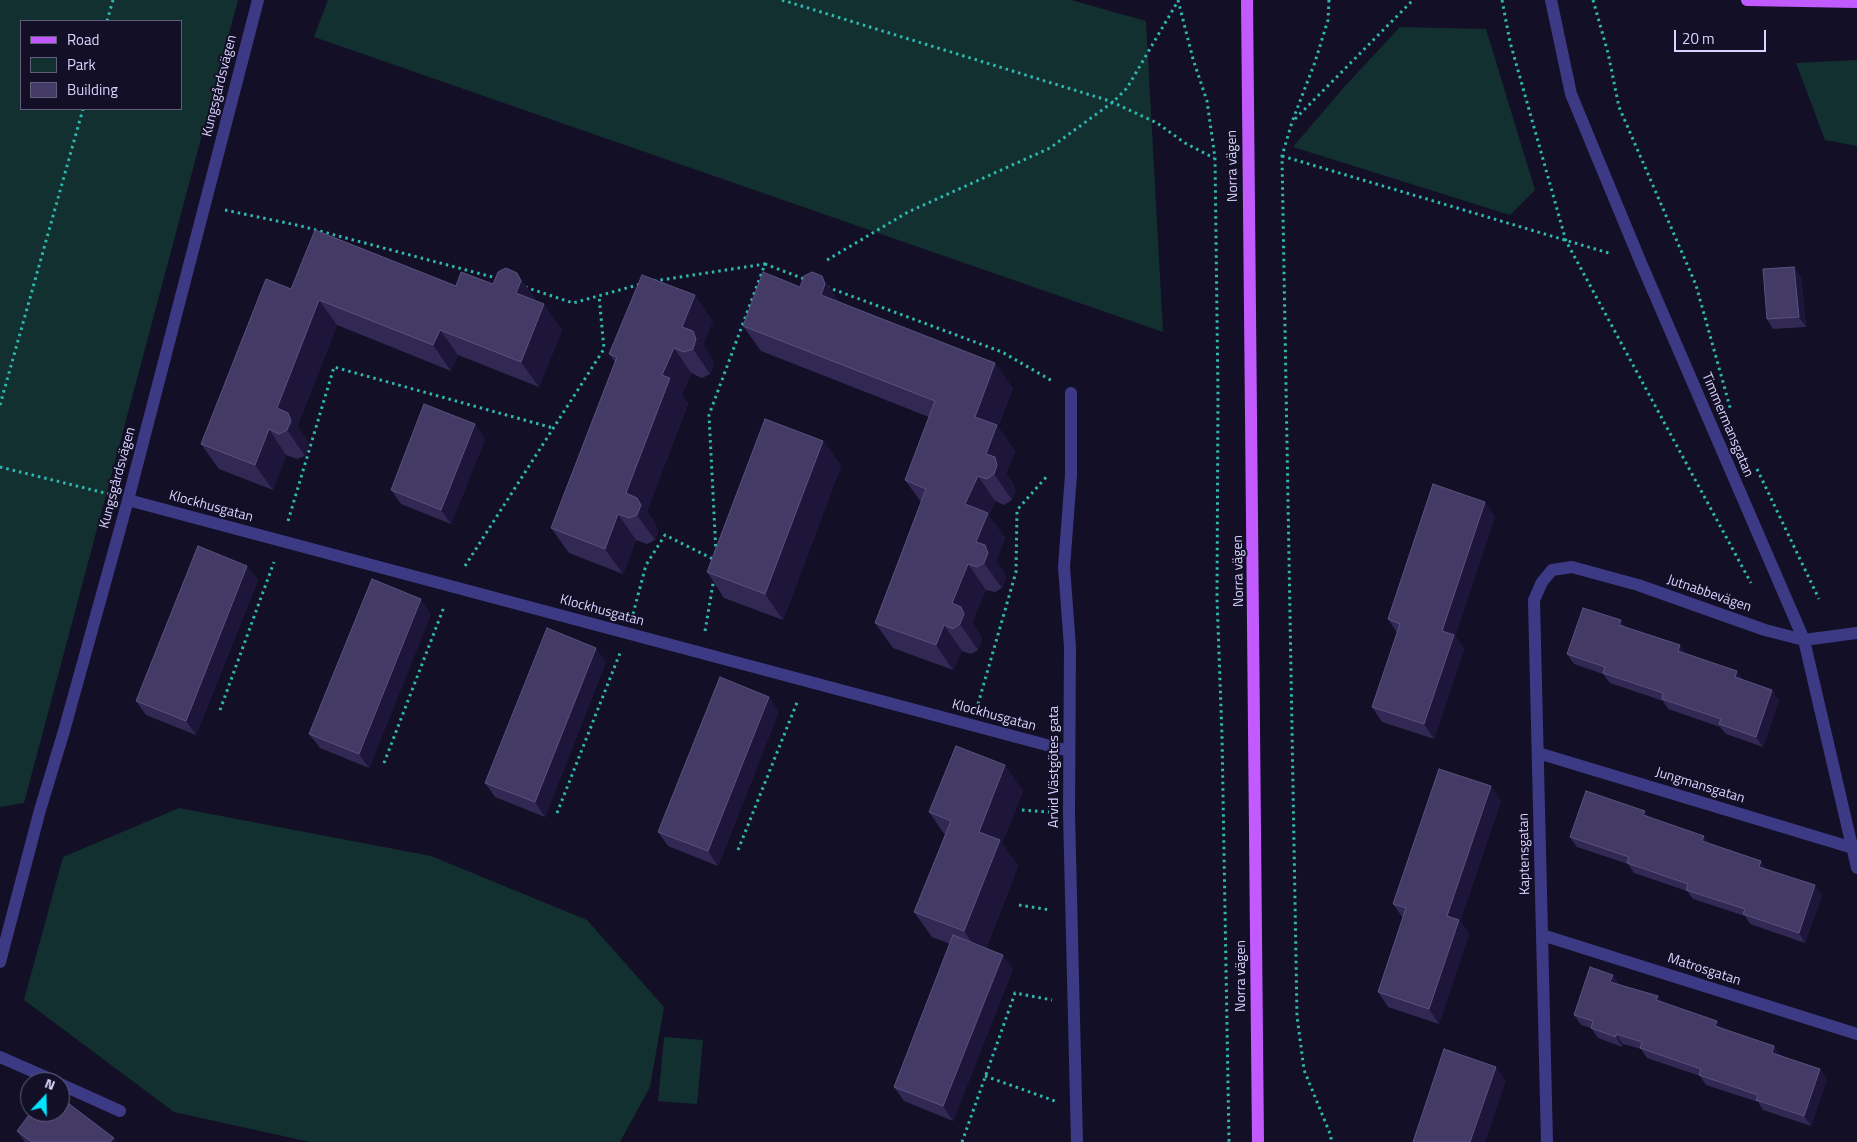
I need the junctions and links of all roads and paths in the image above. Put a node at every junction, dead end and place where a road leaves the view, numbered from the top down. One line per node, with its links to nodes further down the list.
1 (113, 0): 14 (path)
2 (258, 0): 20 (street, Kungsgårdsvägen)
3 (782, 0): 15 (path)
4 (1178, 0): 15 (path); 19 (path)
5 (1247, 0): 73 (main road, Norra vägen)
6 (1329, 0): 17 (path)
7 (1413, 0): 17 (path)
8 (1502, 0): 21 (path)
9 (1551, 0): 23 (street, Timmermansgatan)
10 (1594, 0): 32 (path)
11 (1747, 0): 12 (main road)
12 (1781, 1): 13 (main road)
13 (1857, 2)
14 (107, 20)
15 (1113, 102): 19 (path); 22 (path)
16 (83, 110): 31 (path)
17 (1292, 122): 18 (path)
18 (1282, 156): 21 (path); 74 (path)
19 (1215, 158): 72 (path)
20 (205, 206): 26 (path); 37 (street, Kungsgårdsvägen)
21 (1566, 240): 23 (path); 41 (path)
22 (827, 260)
23 (1641, 263): 46 (street, Timmermansgatan)
24 (765, 264): 25 (path); 29 (path); 45 (path)
25 (810, 281)
26 (509, 282)
27 (518, 285): 29 (path)
28 (820, 285): 30 (path)
29 (599, 296): 33 (path)
30 (1071, 393): 34 (street, Arvid Västgötes gata)
31 (0, 405)
32 (1732, 413)
33 (553, 428): 38 (path); 42 (path)
34 (1071, 451): 50 (path); 51 (street, Arvid Västgötes gata)
35 (0, 467): 37 (path)
36 (1756, 467): 43 (path)
37 (128, 500): 38 (street, Klockhusgatan); 61 (street, Kungsgårdsvägen)
38 (282, 541): 42 (street, Klockhusgatan); 49 (path)
39 (715, 570): 47 (path)
40 (1552, 570): 46 (street, Jutnabbevägen); 52 (street, Kaptensgatan)
41 (1751, 583)
42 (452, 586): 45 (street, Klockhusgatan); 53 (path)
43 (1819, 599)
44 (1857, 633): 46 (street, Jutnabbevägen)
45 (628, 634): 47 (street, Klockhusgatan); 54 (path)
46 (1804, 640): 55 (street, Timmermansgatan)
47 (702, 653): 48 (street, Klockhusgatan)
48 (805, 681): 50 (street, Klockhusgatan); 56 (path)
49 (220, 710)
50 (972, 726): 51 (street, Klockhusgatan)
51 (1069, 752): 59 (street, Arvid Västgötes gata)
52 (1538, 753): 55 (street, Jungmansgatan); 60 (street, Kaptensgatan)
53 (384, 763)
54 (557, 812)
55 (1854, 848): 57 (street, Timmermansgatan)
56 (738, 850)
57 (1857, 868)
58 (1019, 905): 59 (path)
59 (1072, 915): 62 (street, Arvid Västgötes gata)
60 (1542, 935): 63 (street, Matrosgatan); 75 (street, Kaptensgatan)
61 (0, 962)
62 (1074, 1005): 66 (path); 68 (street, Arvid Västgötes gata)
63 (1857, 1034)
64 (0, 1057): 65 (street)
65 (33, 1072)
66 (985, 1076): 68 (path); 70 (path)
67 (70, 1088): 69 (street)
68 (1077, 1108): 71 (street, Arvid Västgötes gata)
69 (120, 1110)
70 (962, 1142)
71 (1077, 1142)
72 (1229, 1142)
73 (1258, 1142)
74 (1331, 1142)
75 (1547, 1142)

